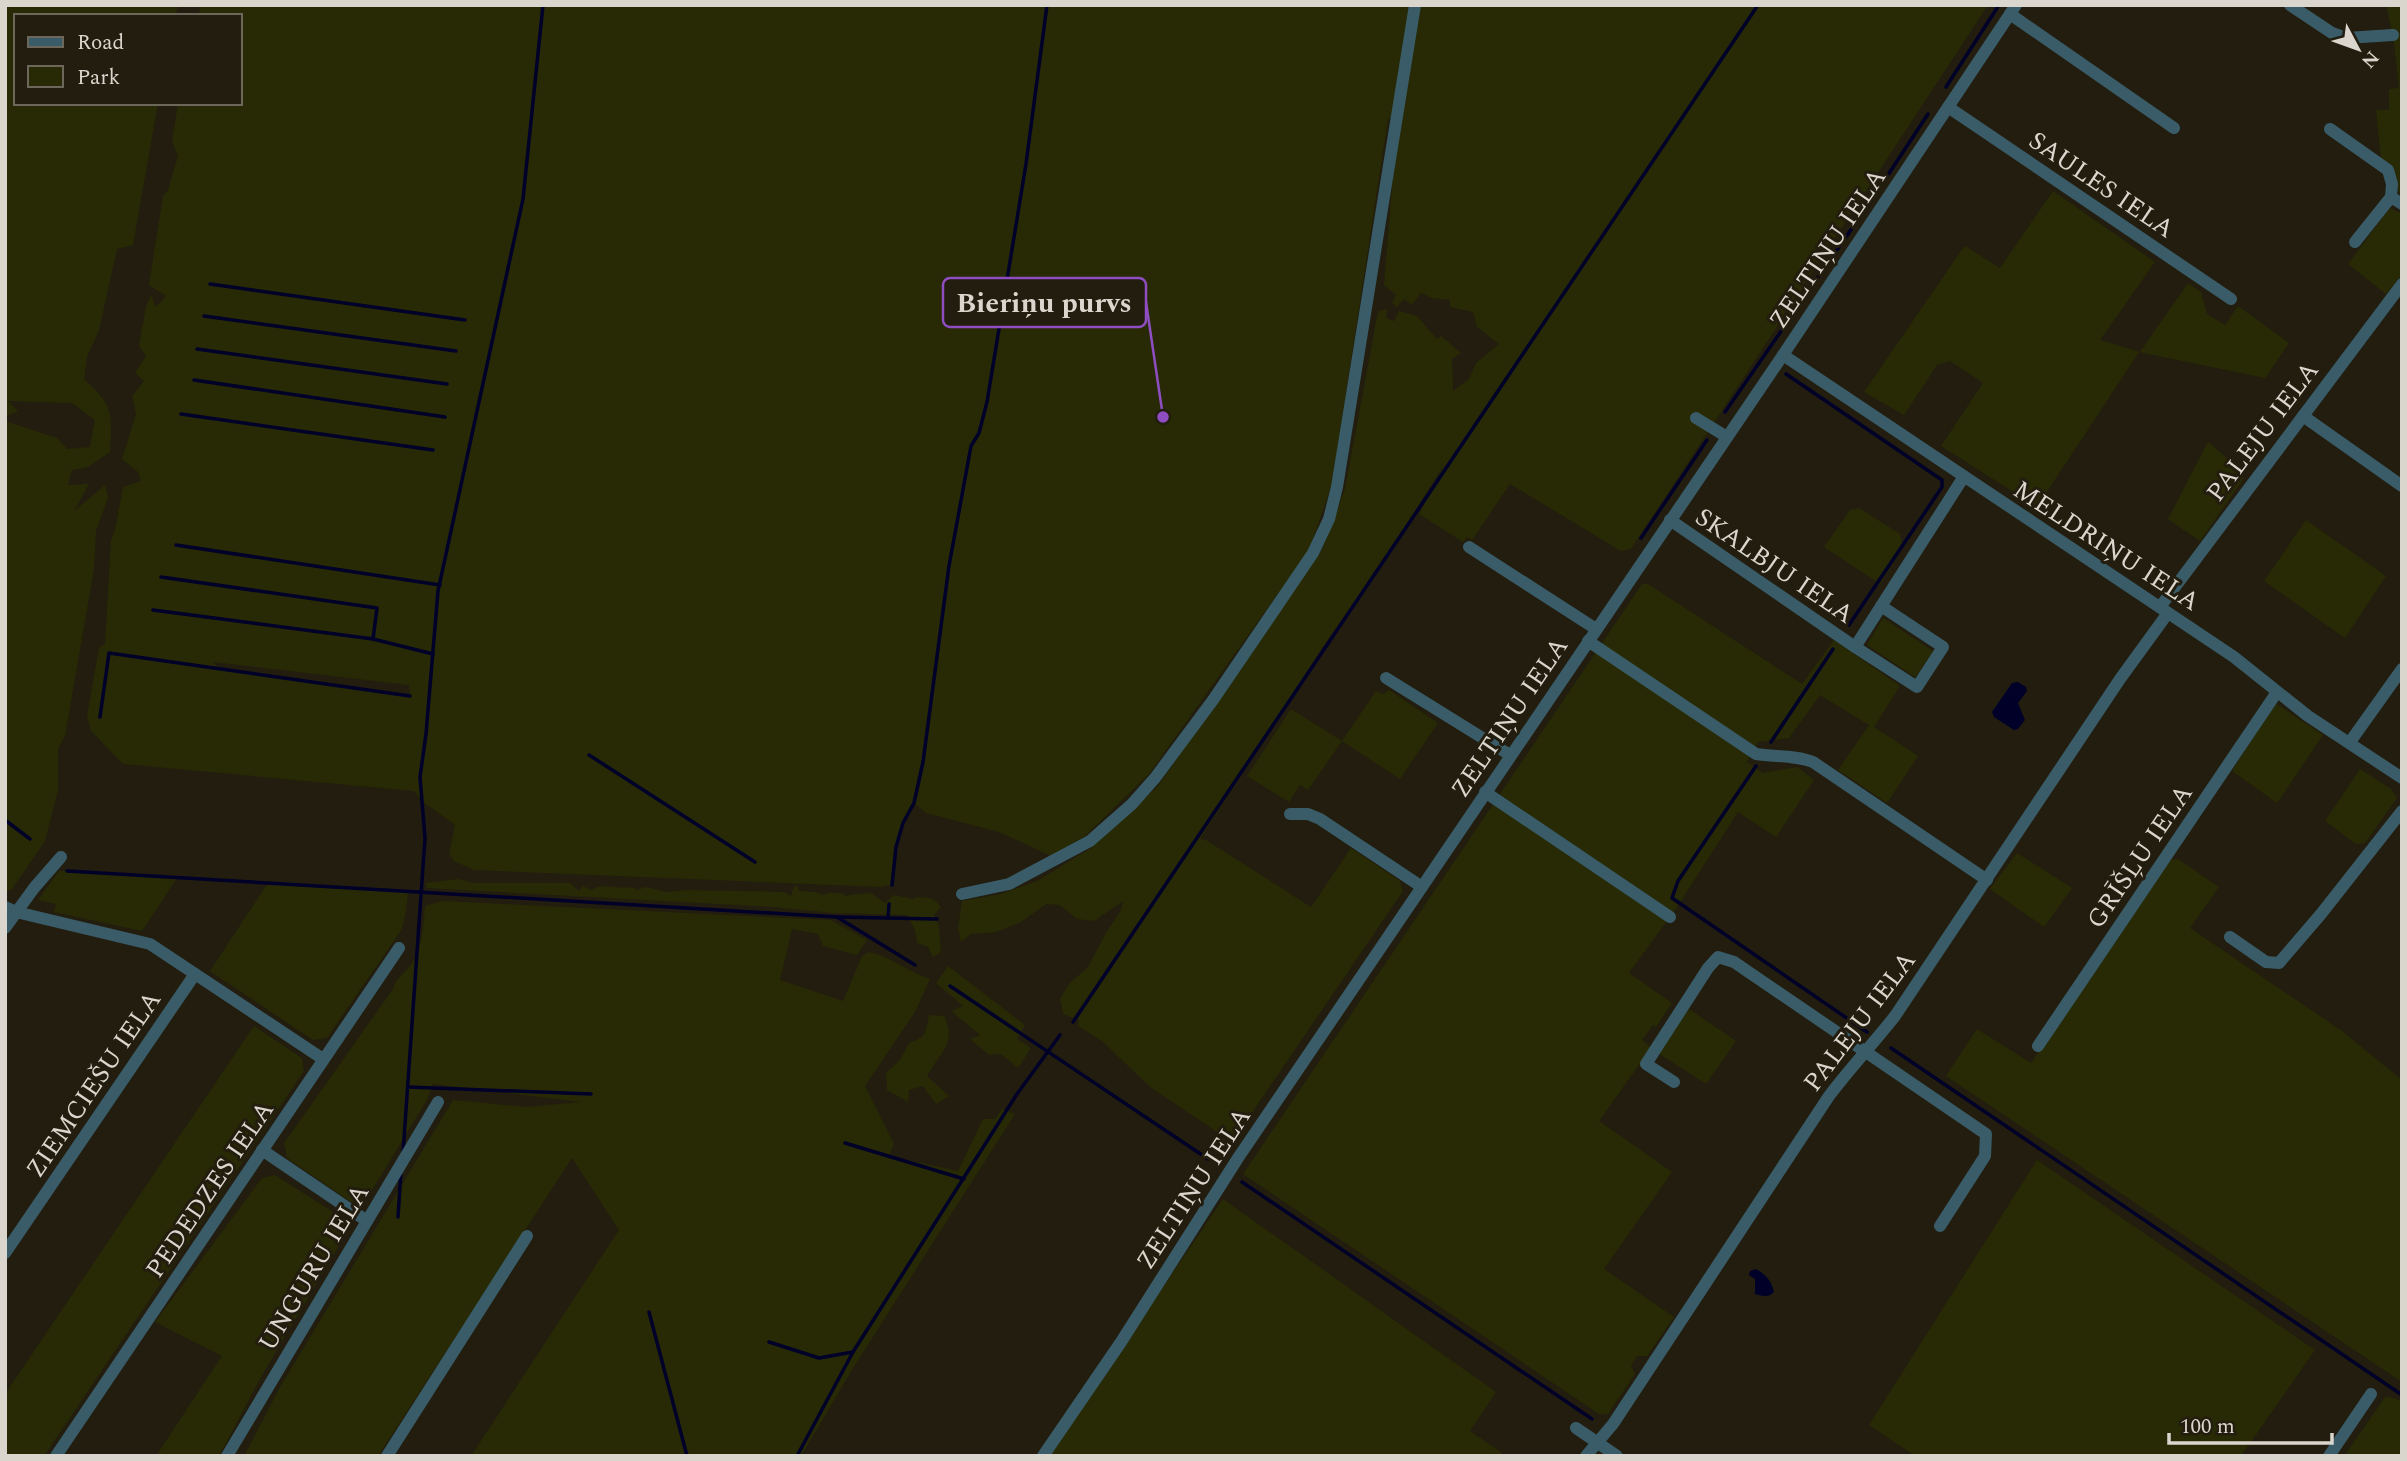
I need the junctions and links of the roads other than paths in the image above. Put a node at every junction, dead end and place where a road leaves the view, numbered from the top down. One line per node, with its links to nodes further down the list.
1 (1415, 5): 37 (street)
2 (2290, 5): 4 (street)
3 (2013, 10): 5 (street, ZELTIŅU IELA); 6 (street)
4 (2393, 35)
5 (1948, 107): 11 (street, SAULES IELA); 12 (street, ZELTIŅU IELA)
6 (2174, 128)
7 (2330, 129): 8 (street)
8 (2396, 201): 9 (street)
9 (2355, 242)
10 (2402, 284): 13 (street, PALEJU IELA)
11 (2231, 299)
12 (1783, 355): 15 (street, ZELTIŅU IELA); 16 (street, MELDRIŅU IELA)
13 (2303, 416): 17 (street); 21 (street, PALEJU IELA)
14 (1696, 418): 15 (street)
15 (1727, 437): 18 (street, ZELTIŅU IELA)
16 (1964, 478): 20 (street, SKALBJU IELA); 21 (street, MELDRIŅU IELA)
17 (2402, 486)
18 (1670, 520): 22 (street, ZELTIŅU IELA); 24 (street, SKALBJU IELA)
19 (1469, 547): 22 (street)
20 (1881, 606): 24 (street, SKALBJU IELA); 24 (street, SKALBJU IELA)
21 (2164, 610): 27 (street, MELDRIŅU IELA); 35 (street, PALEJU IELA)
22 (1596, 629): 23 (street, ZELTIŅU IELA)
23 (1588, 641): 29 (street, ZELTIŅU IELA); 35 (street)
24 (1855, 647)
25 (2402, 669): 28 (street)
26 (1386, 678): 29 (street)
27 (2277, 692): 28 (street, MELDRIŅU IELA); 44 (street, GRĪŠĻU IELA)
28 (2350, 742): 30 (street, MELDRIŅU IELA)
29 (1510, 755): 31 (street, ZELTIŅU IELA)
30 (2402, 778)
31 (1485, 792): 36 (street, ZELTIŅU IELA); 39 (street)
32 (2402, 811): 41 (street)
33 (1290, 814): 36 (street)
34 (61, 857): 38 (street)
35 (1987, 880): 45 (street, PALEJU IELA)
36 (1422, 887): 60 (street, ZELTIŅU IELA)
37 (962, 894)
38 (11, 910): 40 (street); 43 (street)
39 (1670, 917)
40 (5, 928)
41 (2231, 937)
42 (399, 948): 46 (street, PEDEDZES IELA)
43 (195, 974): 46 (street); 53 (street, ZIEMCIEŠU IELA)
44 (2038, 1046)
45 (1865, 1051): 47 (street); 51 (street); 56 (street, PALEJU IELA)
46 (323, 1059): 49 (street, PEDEDZES IELA)
47 (1674, 1082)
48 (438, 1102): 50 (street, UNGURU IELA)
49 (261, 1150): 50 (street); 57 (street, PEDEDZES IELA)
50 (367, 1221): 58 (street, UNGURU IELA)
51 (1940, 1226)
52 (527, 1236): 59 (street)
53 (5, 1253)
54 (2371, 1394): 63 (street)
55 (1576, 1428): 56 (street)
56 (1597, 1442): 61 (street, PALEJU IELA); 62 (street)
57 (56, 1456)
58 (227, 1456)
59 (387, 1456)
60 (1043, 1456)
61 (1586, 1456)
62 (1617, 1456)
63 (2329, 1456)

